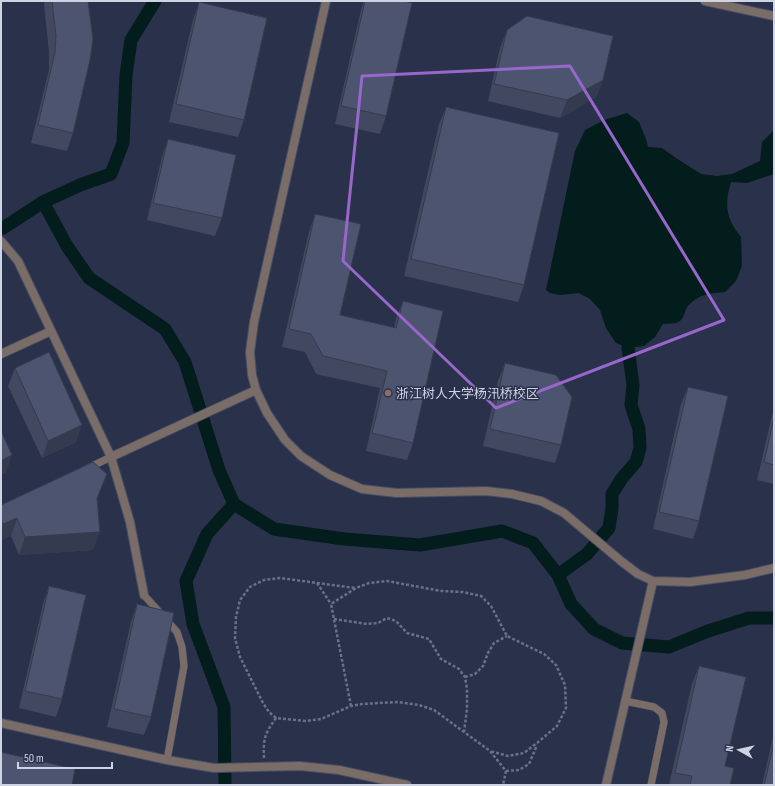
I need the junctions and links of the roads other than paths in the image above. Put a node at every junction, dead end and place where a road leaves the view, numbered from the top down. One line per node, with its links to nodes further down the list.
1 (326, 1): 7 (street)
2 (705, 1): 3 (street)
3 (774, 16)
4 (1, 241): 5 (street)
5 (51, 331): 6 (street); 8 (street)
6 (1, 354)
7 (256, 390): 8 (street); 11 (street)
8 (110, 457): 9 (lane); 12 (street)
9 (83, 470)
10 (774, 568): 11 (street)
11 (653, 581): 13 (street)
12 (144, 594): 15 (lane)
13 (625, 701): 17 (street); 18 (lane)
14 (1, 723): 15 (street)
15 (167, 760): 16 (street)
16 (407, 785)
17 (606, 785)
18 (651, 785)

